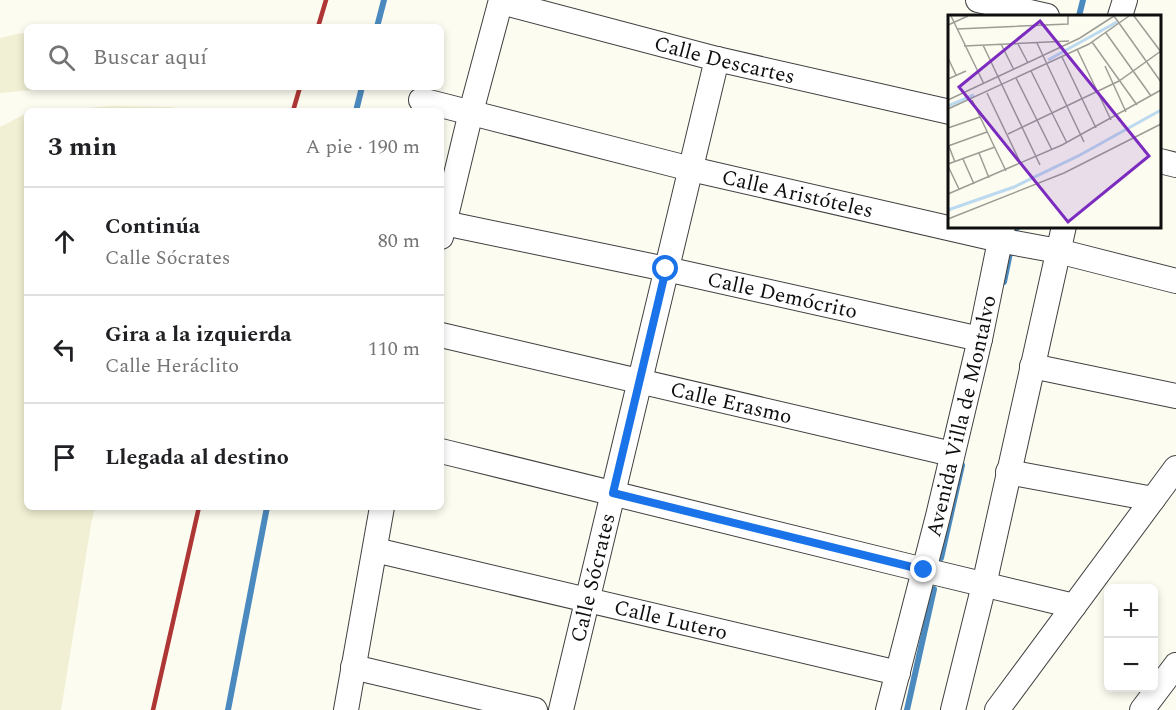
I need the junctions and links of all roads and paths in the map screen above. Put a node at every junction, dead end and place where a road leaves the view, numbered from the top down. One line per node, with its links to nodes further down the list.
1 (978, 0): 5 (street)
2 (1059, 0): 6 (street)
3 (1125, 0): 7 (street)
4 (501, 1): 8 (street, Calle Descartes); 10 (street)
5 (1043, 15)
6 (1054, 15)
7 (1120, 15)
8 (717, 59): 11 (street, Calle Descartes); 14 (street, Calle Sócrates)
9 (421, 100): 10 (street, Calle Aristóteles)
10 (471, 112): 14 (street, Calle Aristóteles); 16 (street)
11 (948, 112)
12 (1161, 161): 13 (street)
13 (1176, 165)
14 (691, 169): 15 (street, Calle Aristóteles); 22 (street, Calle Sócrates)
15 (948, 222)
16 (444, 226)
17 (977, 228): 20 (street, Calle Aristóteles)
18 (1064, 228): 21 (street)
19 (444, 230): 22 (street, Calle Demócrito)
20 (1001, 233): 21 (street, Calle Aristóteles); 25 (street, Avenida Villa de Montalvo)
21 (1058, 252): 23 (street, Calle Aristóteles); 26 (street)
22 (666, 269): 25 (street, Calle Demócrito); 27 (street, Calle Sócrates)
23 (1176, 281)
24 (444, 336): 27 (street, Calle Erasmo)
25 (980, 339): 30 (street, Avenida Villa de Montalvo)
26 (1032, 366): 28 (street); 32 (street)
27 (639, 381): 30 (street, Calle Erasmo); 33 (street, Calle Sócrates)
28 (1176, 396)
29 (444, 452): 33 (street)
30 (952, 454): 37 (street, Avenida Villa de Montalvo)
31 (1176, 468): 34 (street)
32 (1008, 472): 34 (street); 38 (street)
33 (613, 493): 37 (street); 39 (street, Calle Sócrates)
34 (1153, 499): 40 (street)
35 (382, 510): 36 (street)
36 (375, 550): 39 (street, Calle Lutero); 41 (street)
37 (924, 570): 38 (street); 43 (street, Avenida Villa de Montalvo)
38 (984, 585): 40 (street); 48 (street)
39 (587, 600): 43 (street, Calle Lutero); 46 (street, Calle Sócrates)
40 (1074, 606): 49 (street)
41 (353, 667): 44 (street); 45 (street)
42 (1173, 673): 50 (street)
43 (898, 674): 47 (street, Avenida Villa de Montalvo)
44 (346, 710)
45 (535, 710)
46 (561, 710)
47 (888, 710)
48 (953, 710)
49 (997, 710)
50 (1142, 710)

